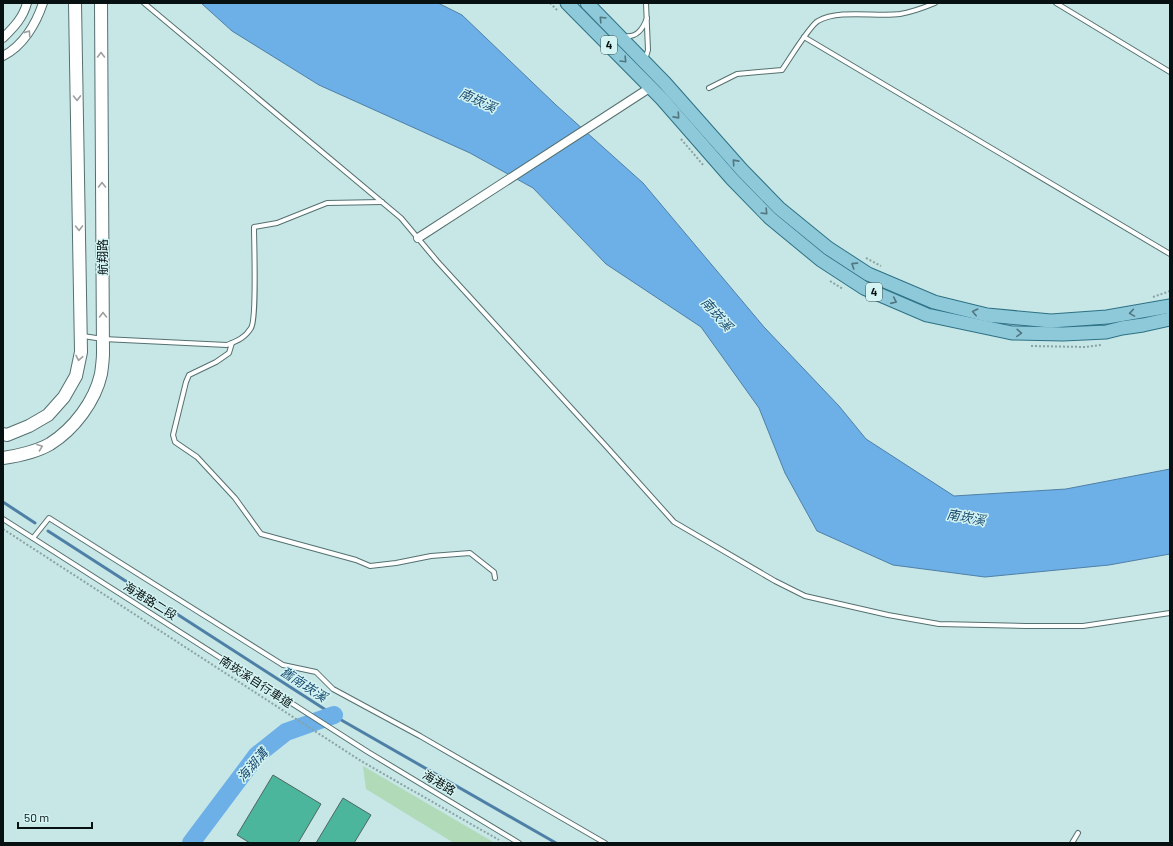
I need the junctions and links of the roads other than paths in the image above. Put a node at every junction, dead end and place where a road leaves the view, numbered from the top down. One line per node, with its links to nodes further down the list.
1 (27, 3): 14 (street)
2 (43, 3): 15 (street, one-way to 2)
3 (75, 3): 26 (street, 航翔路, one-way to 26)
4 (101, 3): 27 (street, 航翔路, one-way to 4)
5 (144, 3): 21 (lane)
6 (587, 3): 12 (main road, 4, one-way to 6)
7 (646, 3): 11 (lane)
8 (935, 3): 13 (lane)
9 (1056, 3): 17 (lane)
10 (564, 8): 19 (main road, 4, one-way to 19)
11 (648, 18): 12 (lane); 16 (lane)
12 (618, 34): 16 (main road, 4)
13 (804, 37): 20 (lane); 23 (lane)
14 (3, 38)
15 (3, 56)
16 (644, 62): 18 (main road, 4); 19 (lane)
17 (1170, 72)
18 (659, 77): 19 (lane); 24 (main road, 4, one-way to 18)
19 (651, 88): 22 (street); 25 (main road, 4, one-way to 25)
20 (709, 88)
21 (382, 202): 22 (lane); 28 (lane)
22 (418, 238): 34 (lane)
23 (1170, 254)
24 (1170, 306)
25 (1170, 319)
26 (80, 336): 27 (lane); 29 (street, 航翔路, one-way to 29)
27 (103, 338): 28 (lane); 30 (street, 航翔路, one-way to 27)
28 (232, 343): 33 (lane)
29 (3, 434)
30 (3, 458)
31 (3, 519): 32 (lane, 海港路二段)
32 (32, 538): 35 (lane, 海港路二段); 38 (lane)
33 (495, 578)
34 (1170, 613)
35 (349, 740): 37 (lane, 海港路)
36 (1078, 833): 39 (lane)
37 (519, 843)
38 (605, 843)
39 (1072, 843)

